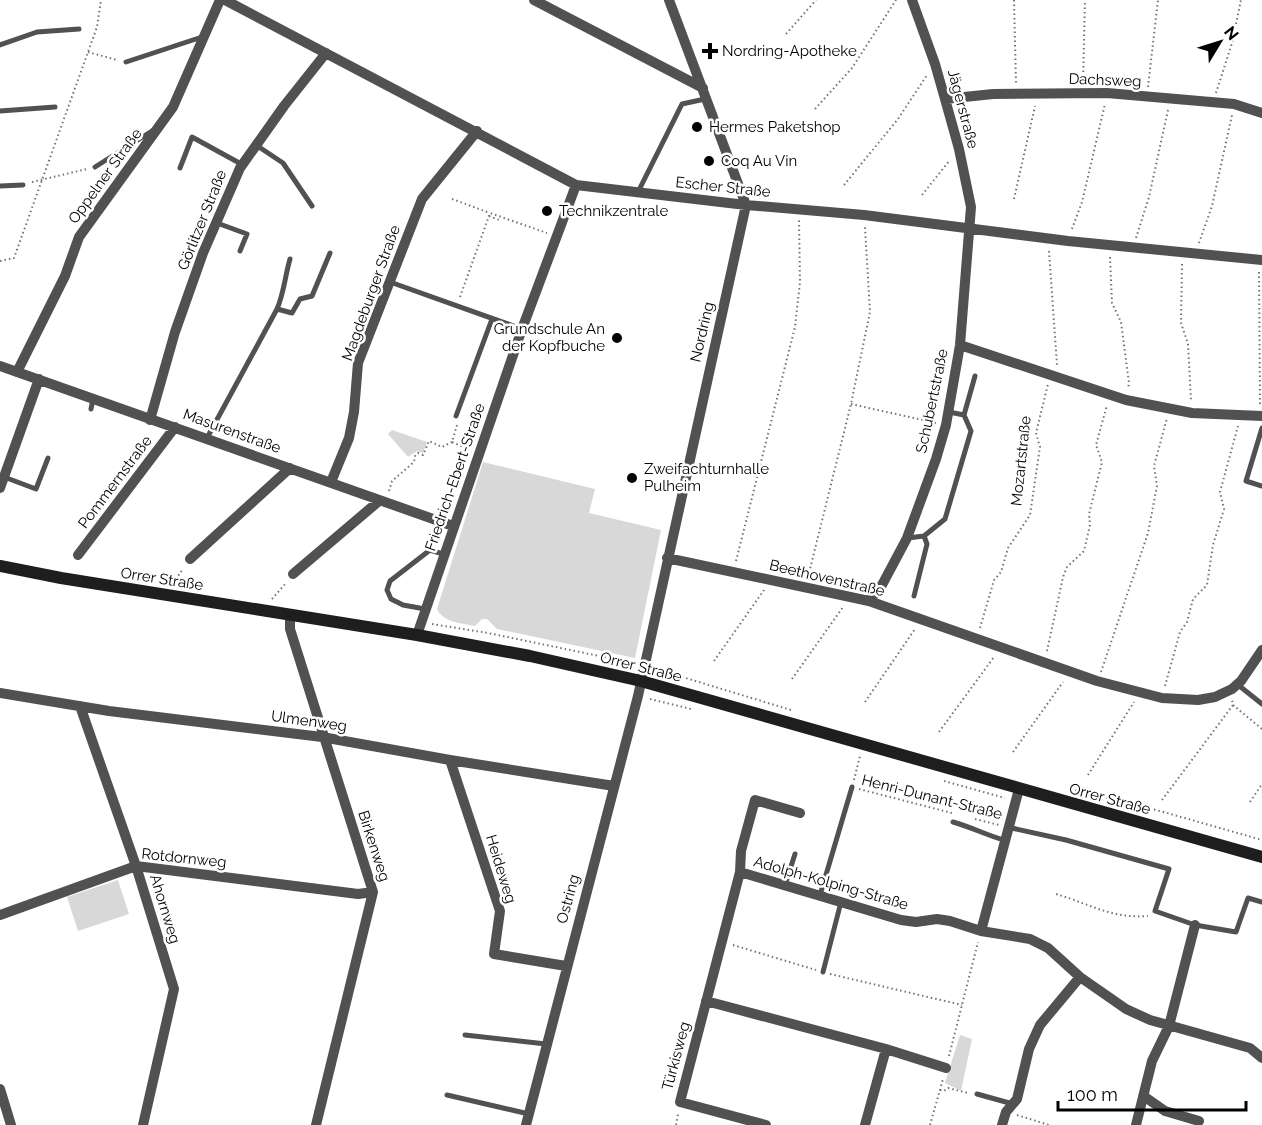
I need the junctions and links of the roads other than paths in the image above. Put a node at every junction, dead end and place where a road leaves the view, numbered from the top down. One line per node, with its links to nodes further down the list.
1 (220, 0): 7 (street, Oppelner Straße)
2 (225, 0): 9 (street, Escher Straße)
3 (534, 0): 11 (street)
4 (669, 0): 11 (street)
5 (912, 0): 12 (street, Jägerstraße)
6 (79, 29): 8 (lane)
7 (204, 36): 10 (lane); 16 (street, Oppelner Straße)
8 (0, 45)
9 (326, 53): 17 (street, Escher Straße); 18 (street, Görlitzer Straße)
10 (126, 62)
11 (705, 93): 25 (lane); 26 (street)
12 (945, 99): 15 (street, Dachsweg); 29 (street, Jägerstraße)
13 (55, 107): 14 (lane)
14 (0, 111)
15 (1262, 113)
16 (161, 125): 20 (lane); 40 (street, Oppelner Straße)
17 (477, 131): 22 (street, Escher Straße); 34 (street, Magdeburger Straße)
18 (256, 145): 19 (street, Görlitzer Straße); 27 (lane)
19 (243, 165): 21 (lane); 28 (street, Görlitzer Straße)
20 (95, 167)
21 (180, 168)
22 (576, 184): 25 (street, Escher Straße); 37 (street, Friedrich-Ebert-Straße)
23 (23, 185): 24 (lane)
24 (0, 186)
25 (638, 192): 26 (street, Escher Straße)
26 (746, 205): 29 (street, Escher Straße); 65 (street, Nordring)
27 (312, 206)
28 (217, 222): 30 (lane); 47 (street, Görlitzer Straße)
29 (969, 228): 33 (street, Escher Straße); 38 (street, Schubertstraße)
30 (240, 251)
31 (330, 253): 35 (lane)
32 (290, 259): 35 (lane)
33 (1260, 260)
34 (390, 282): 36 (lane); 56 (street, Magdeburger Straße)
35 (277, 309): 50 (lane)
36 (492, 319): 37 (lane); 45 (lane)
37 (522, 329): 60 (street, Friedrich-Ebert-Straße)
38 (960, 345): 43 (street, Schubertstraße); 46 (street)
39 (0, 366): 40 (street, Masurenstraße)
40 (18, 372): 42 (street, Masurenstraße)
41 (975, 376): 44 (lane)
42 (39, 379): 47 (street, Masurenstraße); 55 (street)
43 (948, 411): 44 (lane); 62 (street, Schubertstraße)
44 (964, 415): 61 (lane)
45 (456, 416)
46 (1261, 416)
47 (150, 420): 48 (street, Masurenstraße)
48 (175, 427): 50 (street, Masurenstraße); 64 (street, Pommernstraße)
49 (1262, 428): 51 (lane)
50 (207, 438): 54 (street, Masurenstraße)
51 (1254, 451): 52 (lane); 57 (lane)
52 (1262, 453)
53 (48, 458): 55 (lane)
54 (290, 468): 56 (street, Masurenstraße); 66 (street)
55 (4, 477): 58 (street)
56 (332, 482): 59 (street, Masurenstraße)
57 (1262, 486)
58 (0, 488)
59 (382, 502): 60 (street, Masurenstraße); 68 (street)
60 (453, 526): 63 (street, Friedrich-Ebert-Straße)
61 (924, 536): 62 (lane); 69 (lane)
62 (907, 538): 70 (street, Schubertstraße)
63 (443, 554): 71 (street, Friedrich-Ebert-Straße); 71 (lane)
64 (78, 555)
65 (667, 558): 70 (street, Beethovenstraße); 75 (street, Nordring)
66 (190, 559)
67 (0, 566): 72 (street, Orrer Straße)
68 (293, 574)
69 (914, 596)
70 (869, 601): 76 (street, Beethovenstraße)
71 (425, 609): 73 (street, Friedrich-Ebert-Straße)
72 (290, 614): 73 (street, Orrer Straße); 80 (street, Birkenweg)
73 (417, 635): 75 (street, Orrer Straße)
74 (1261, 656): 76 (street)
75 (641, 681): 82 (street, Ostring); 84 (street, Orrer Straße)
76 (1234, 687): 78 (lane)
77 (0, 693): 79 (street, Ulmenweg)
78 (1262, 704)
79 (80, 706): 80 (street, Ulmenweg); 91 (street, Ahornweg)
80 (322, 737): 81 (street, Ulmenweg); 94 (street, Birkenweg)
81 (450, 760): 82 (street, Ulmenweg); 101 (street, Heideweg)
82 (614, 786): 101 (street, Ostring)
83 (852, 787): 95 (lane)
84 (1019, 789): 87 (street); 90 (street, Orrer Straße)
85 (800, 813): 92 (street, Türkisweg)
86 (953, 822): 88 (lane)
87 (1007, 827): 88 (street); 99 (lane)
88 (1004, 840): 100 (street)
89 (795, 854): 93 (lane)
90 (1262, 857)
91 (136, 866): 94 (street, Rotdornweg); 98 (street, Rotdornweg); 119 (street, Ahornweg)
92 (740, 872): 93 (street, Adolph-Kolping-Straße); 104 (street, Türkisweg)
93 (785, 885): 95 (street, Adolph-Kolping-Straße)
94 (373, 892): 120 (street, Birkenweg)
95 (820, 895): 96 (street, Adolph-Kolping-Straße)
96 (842, 901): 100 (street, Adolph-Kolping-Straße); 102 (lane)
97 (1262, 902): 99 (lane)
98 (0, 915)
99 (1195, 925): 105 (street)
100 (981, 931): 103 (street, Adolph-Kolping-Straße)
101 (566, 966): 107 (street, Ostring)
102 (823, 972)
103 (1080, 977): 105 (street, Adolph-Kolping-Straße); 115 (street)
104 (706, 1001): 108 (street); 121 (street, Türkisweg)
105 (1169, 1026): 109 (street, Adolph-Kolping-Straße); 114 (street)
106 (465, 1035): 107 (lane)
107 (546, 1044): 116 (street, Ostring)
108 (886, 1049): 110 (street); 122 (street)
109 (1262, 1058)
110 (945, 1068)
111 (0, 1089): 118 (street)
112 (977, 1094): 115 (lane)
113 (447, 1095): 116 (lane)
114 (1144, 1097): 117 (street); 124 (street)
115 (1009, 1108): 123 (street)
116 (527, 1119)
117 (1199, 1121)
118 (11, 1125)
119 (143, 1125)
120 (316, 1125)
121 (766, 1125)
122 (866, 1125)
123 (1002, 1125)
124 (1136, 1125)

